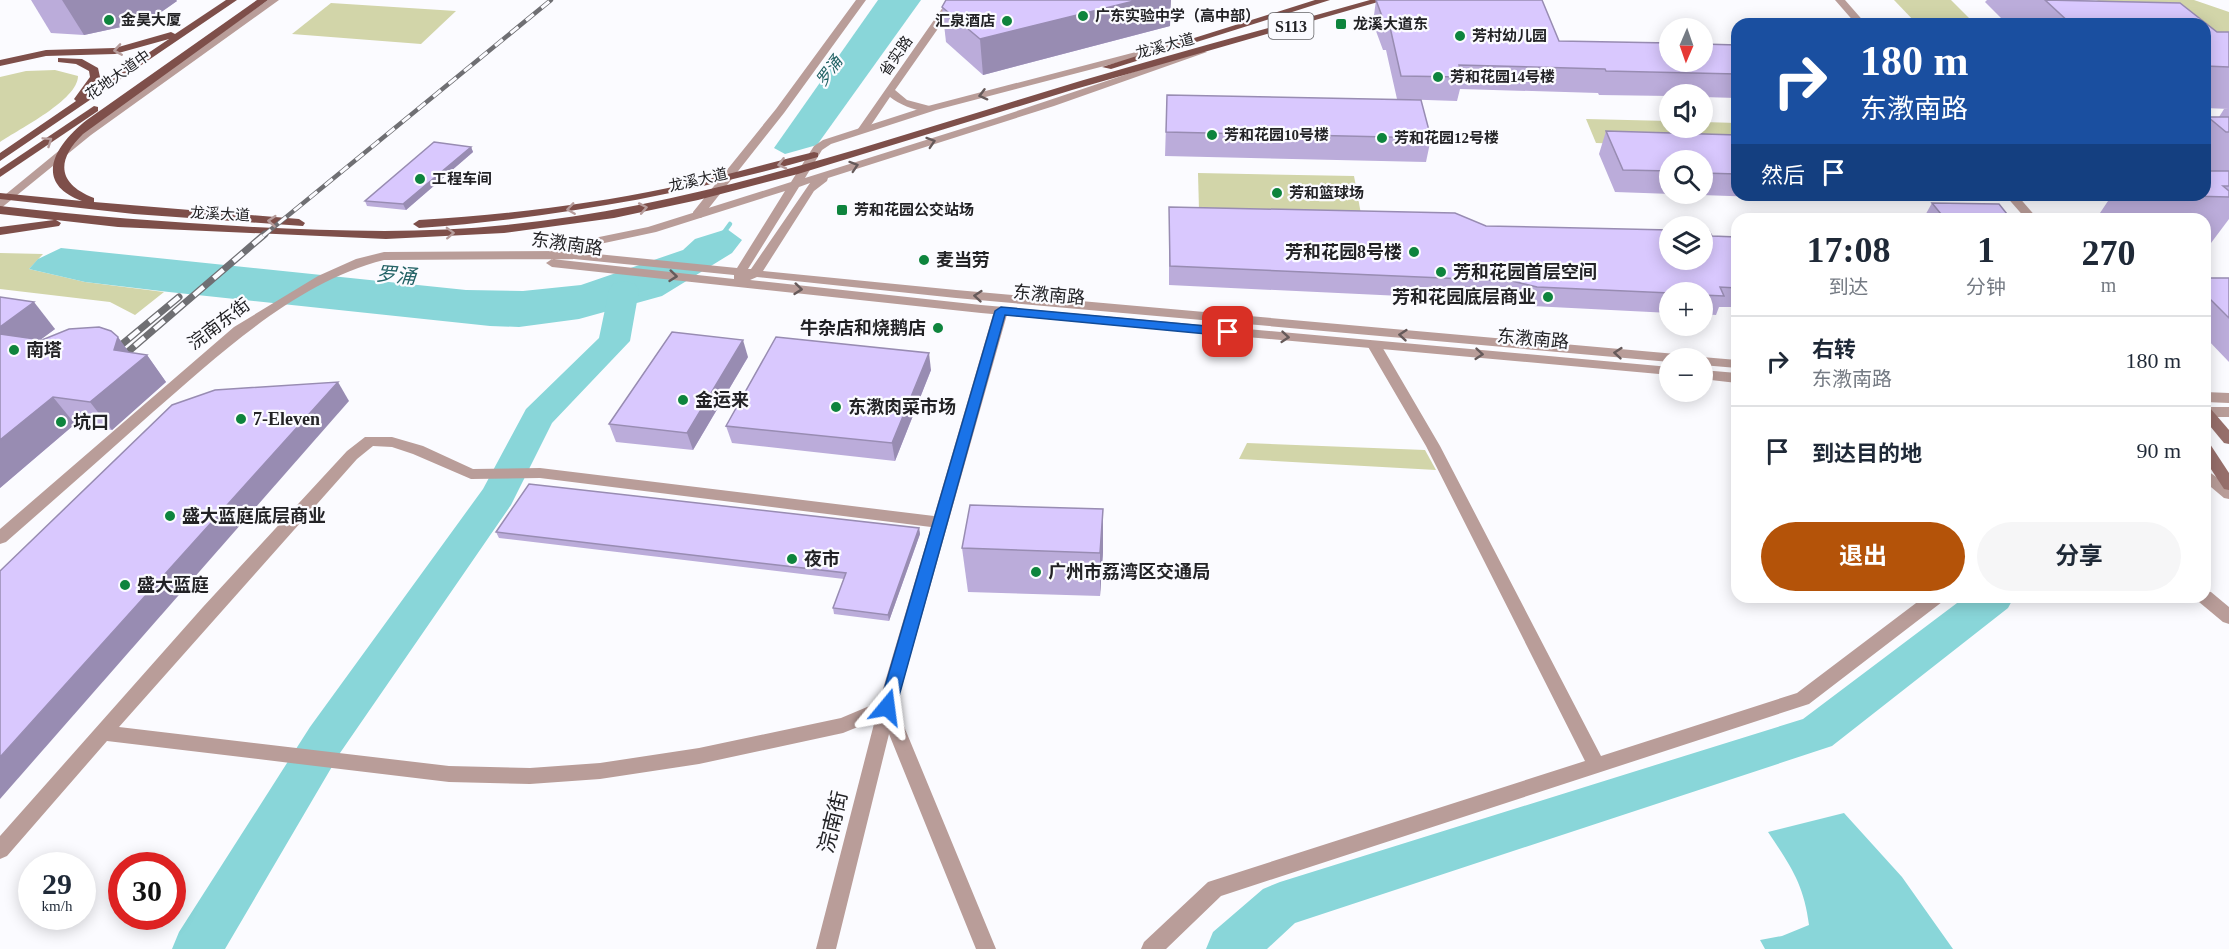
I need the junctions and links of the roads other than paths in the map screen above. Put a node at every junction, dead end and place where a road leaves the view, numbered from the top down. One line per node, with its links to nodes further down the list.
1 (232, 0): 11 (main road, 花地大道中)
2 (252, 0): 23 (main road, 花地大道中, one-way to 2)
3 (263, 0): 29 (main road)
4 (274, 0): 27 (street)
5 (861, 0): 31 (street)
6 (953, 0): 17 (street, 省实路)
7 (1325, 0): 12 (main road, 龙溪大道 / S113)
8 (1380, 0): 13 (main road, 龙溪大道 / S113)
9 (1840, 0): 10 (street)
10 (1856, 18)
11 (194, 27): 14 (main road, one-way to 14); 19 (main road, 花地大道中)
12 (1182, 43): 16 (main road, 龙溪大道 / S113); 18 (street, one-way to 18)
13 (1202, 52): 16 (main road, 龙溪大道 / S113); 22 (street, one-way to 13)
14 (0, 63)
15 (0, 71): 19 (main road)
16 (1064, 85): 29 (main road, 龙溪大道, one-way to 29); 32 (main road, 龙溪大道, one-way to 16)
17 (890, 91): 18 (street); 20 (street, 省实路)
18 (932, 108): 20 (street)
19 (69, 111): 21 (main road, 花地大道中)
20 (859, 130): 22 (street); 24 (street)
21 (0, 158)
22 (833, 173): 24 (street); 35 (street)
23 (0, 174)
24 (795, 184): 31 (street); 36 (street)
25 (0, 196): 29 (main road, 龙溪大道)
26 (2016, 201): 30 (street)
27 (0, 205)
28 (0, 210): 32 (main road, 龙溪大道)
29 (134, 210)
30 (2027, 213)
31 (697, 215): 34 (street)
32 (118, 223): 33 (main road)
33 (0, 231)
34 (513, 256): 36 (street, 东漖南路, one-way to 36); 36 (street, 东漖南路); 56 (street, 浣南东街)
35 (755, 273): 36 (street); 39 (street, 东漖南路, one-way to 35)
36 (741, 277): 37 (street, 东漖南路, one-way to 37)
37 (1001, 311): 38 (street, 东漖南路, one-way to 38); 55 (street, 浣南街)
38 (1374, 345): 42 (street, 东漖南路, one-way to 42); 62 (street)
39 (1659, 356)
40 (1713, 362): 41 (street)
41 (1731, 363)
42 (1659, 370)
43 (1713, 375): 44 (street)
44 (1731, 377)
45 (2211, 397): 46 (street)
46 (2229, 398)
47 (2211, 412): 48 (street)
48 (2229, 412)
49 (2211, 419): 50 (main road)
50 (2229, 440)
51 (2211, 457): 53 (main road)
52 (2211, 479): 54 (street)
53 (2229, 485)
54 (2229, 494)
55 (940, 522): 60 (street, 浣南街); 61 (street)
56 (0, 538)
57 (2211, 602): 59 (street)
58 (1928, 603): 62 (street)
59 (2229, 617)
60 (887, 707): 61 (street); 64 (street, 浣南街); 65 (street)
61 (103, 733): 63 (street)
62 (1597, 766): 66 (street)
63 (0, 850)
64 (826, 949)
65 (986, 949)
66 (1151, 949)

